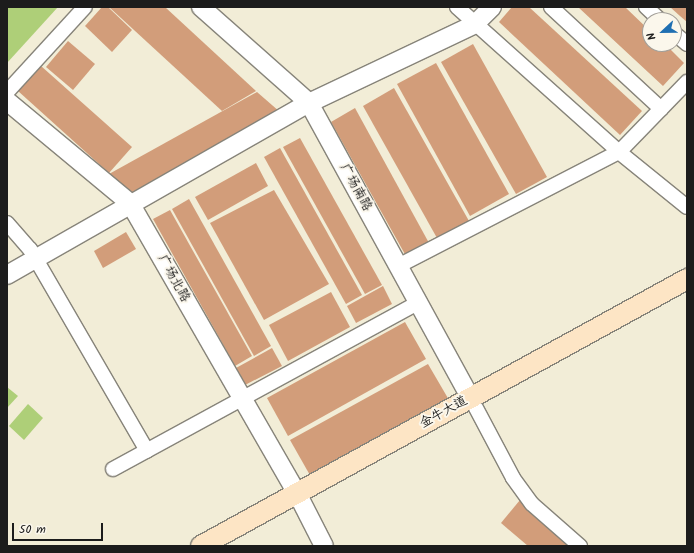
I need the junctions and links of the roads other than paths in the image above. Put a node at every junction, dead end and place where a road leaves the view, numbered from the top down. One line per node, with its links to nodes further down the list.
1 (85, 7): 8 (street)
2 (202, 7): 10 (street, 广场南路)
3 (457, 7): 6 (street)
4 (492, 7): 6 (street)
5 (551, 7): 11 (street)
6 (475, 24): 10 (street); 12 (street)
7 (687, 82): 11 (street)
8 (7, 92)
9 (7, 101): 13 (street, 广场北路)
10 (309, 104): 13 (street); 17 (street, 广场南路)
11 (661, 109): 12 (street)
12 (619, 152): 14 (street); 17 (street)
13 (130, 203): 16 (street); 22 (street, 广场北路)
14 (687, 207)
15 (7, 223): 16 (street)
16 (35, 257): 18 (street); 24 (street)
17 (398, 266): 21 (street, 广场南路)
18 (7, 275)
19 (687, 279): 23 (main road, 金牛大道)
20 (687, 293): 23 (main road, 金牛大道)
21 (418, 303): 22 (street); 23 (street, 广场南路)
22 (241, 400): 24 (street); 26 (street, 广场北路)
23 (474, 403): 26 (main road, 金牛大道); 30 (street)
24 (147, 451): 25 (street)
25 (113, 469)
26 (300, 499): 27 (main road, 金牛大道); 28 (main road, 金牛大道); 29 (street, 广场北路)
27 (201, 546)
28 (226, 546)
29 (324, 546)
30 (580, 546)

